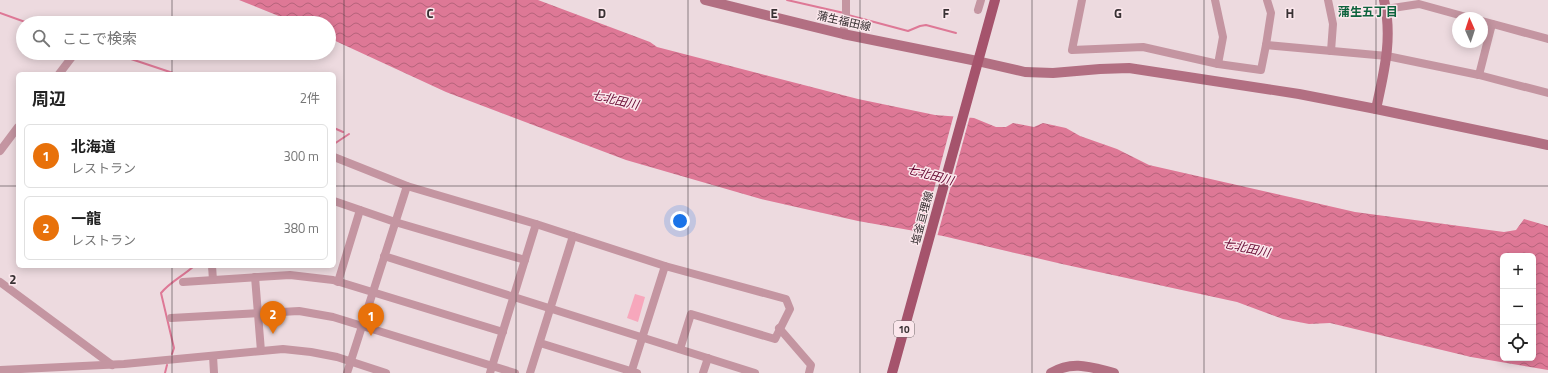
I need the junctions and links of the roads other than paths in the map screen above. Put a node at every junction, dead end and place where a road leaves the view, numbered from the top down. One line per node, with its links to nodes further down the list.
1 (706, 0): 14 (street, 蒲生福田線)
2 (846, 0): 14 (street)
3 (981, 0): 10 (street)
4 (995, 0): 21 (main road, 塩釜亘理線 / 10)
5 (1082, 0): 20 (street)
6 (1215, 0): 20 (street)
7 (1267, 0): 16 (street)
8 (1328, 0): 17 (street)
9 (1385, 4): 11 (street); 18 (street)
10 (978, 10)
11 (1452, 13)
12 (1488, 23): 13 (street)
13 (1492, 24): 15 (street); 23 (street)
14 (843, 34): 21 (street, 蒲生福田線)
15 (1548, 39)
16 (1266, 45): 17 (street); 20 (street)
17 (1331, 51): 18 (street)
18 (1387, 56): 23 (street); 25 (street)
19 (70, 60): 22 (street)
20 (1218, 64)
21 (976, 65): 25 (street, 蒲生福田線); 72 (main road, 塩釜亘理線 / 10)
22 (61, 72)
23 (1479, 75): 24 (street)
24 (1548, 93)
25 (1376, 109): 27 (street, 蒲生福田線)
26 (16, 130): 28 (street)
27 (1548, 145)
28 (0, 151)
29 (336, 158): 30 (street)
30 (407, 186): 33 (street); 34 (street)
31 (336, 202): 32 (street)
32 (360, 210): 33 (street); 44 (street)
33 (395, 222): 36 (street); 37 (street)
34 (536, 224): 35 (street); 37 (street)
35 (573, 236): 38 (street); 47 (street)
36 (384, 256): 45 (street); 46 (street)
37 (525, 260): 46 (street)
38 (665, 266): 51 (street); 53 (street)
39 (212, 268): 41 (street)
40 (255, 277): 41 (street); 44 (street); 48 (street)
41 (213, 280): 43 (street)
42 (0, 282): 60 (street)
43 (183, 282)
44 (338, 282): 45 (street)
45 (373, 292): 50 (street); 52 (street)
46 (514, 297): 47 (street); 52 (street)
47 (550, 309): 53 (street); 54 (street)
48 (258, 313): 49 (street); 50 (street); 56 (street)
49 (171, 318)
50 (362, 326): 59 (street); 61 (street)
51 (779, 328): 55 (street); 71 (street)
52 (503, 332): 61 (street)
53 (642, 337): 55 (street); 63 (street)
54 (540, 343): 63 (street); 68 (street)
55 (680, 349): 58 (street)
56 (261, 351): 57 (street); 59 (street)
57 (213, 356): 60 (street); 64 (street)
58 (708, 358): 69 (street); 70 (street)
59 (351, 362): 65 (street); 66 (street)
60 (112, 365): 62 (street)
61 (491, 369): 67 (street)
62 (0, 370)
63 (633, 372)
64 (214, 373)
65 (347, 373)
66 (386, 373)
67 (515, 373)
68 (530, 373)
69 (703, 373)
70 (755, 373)
71 (809, 373)
72 (892, 373)
73 (1051, 373): 74 (street)
74 (1114, 373)

